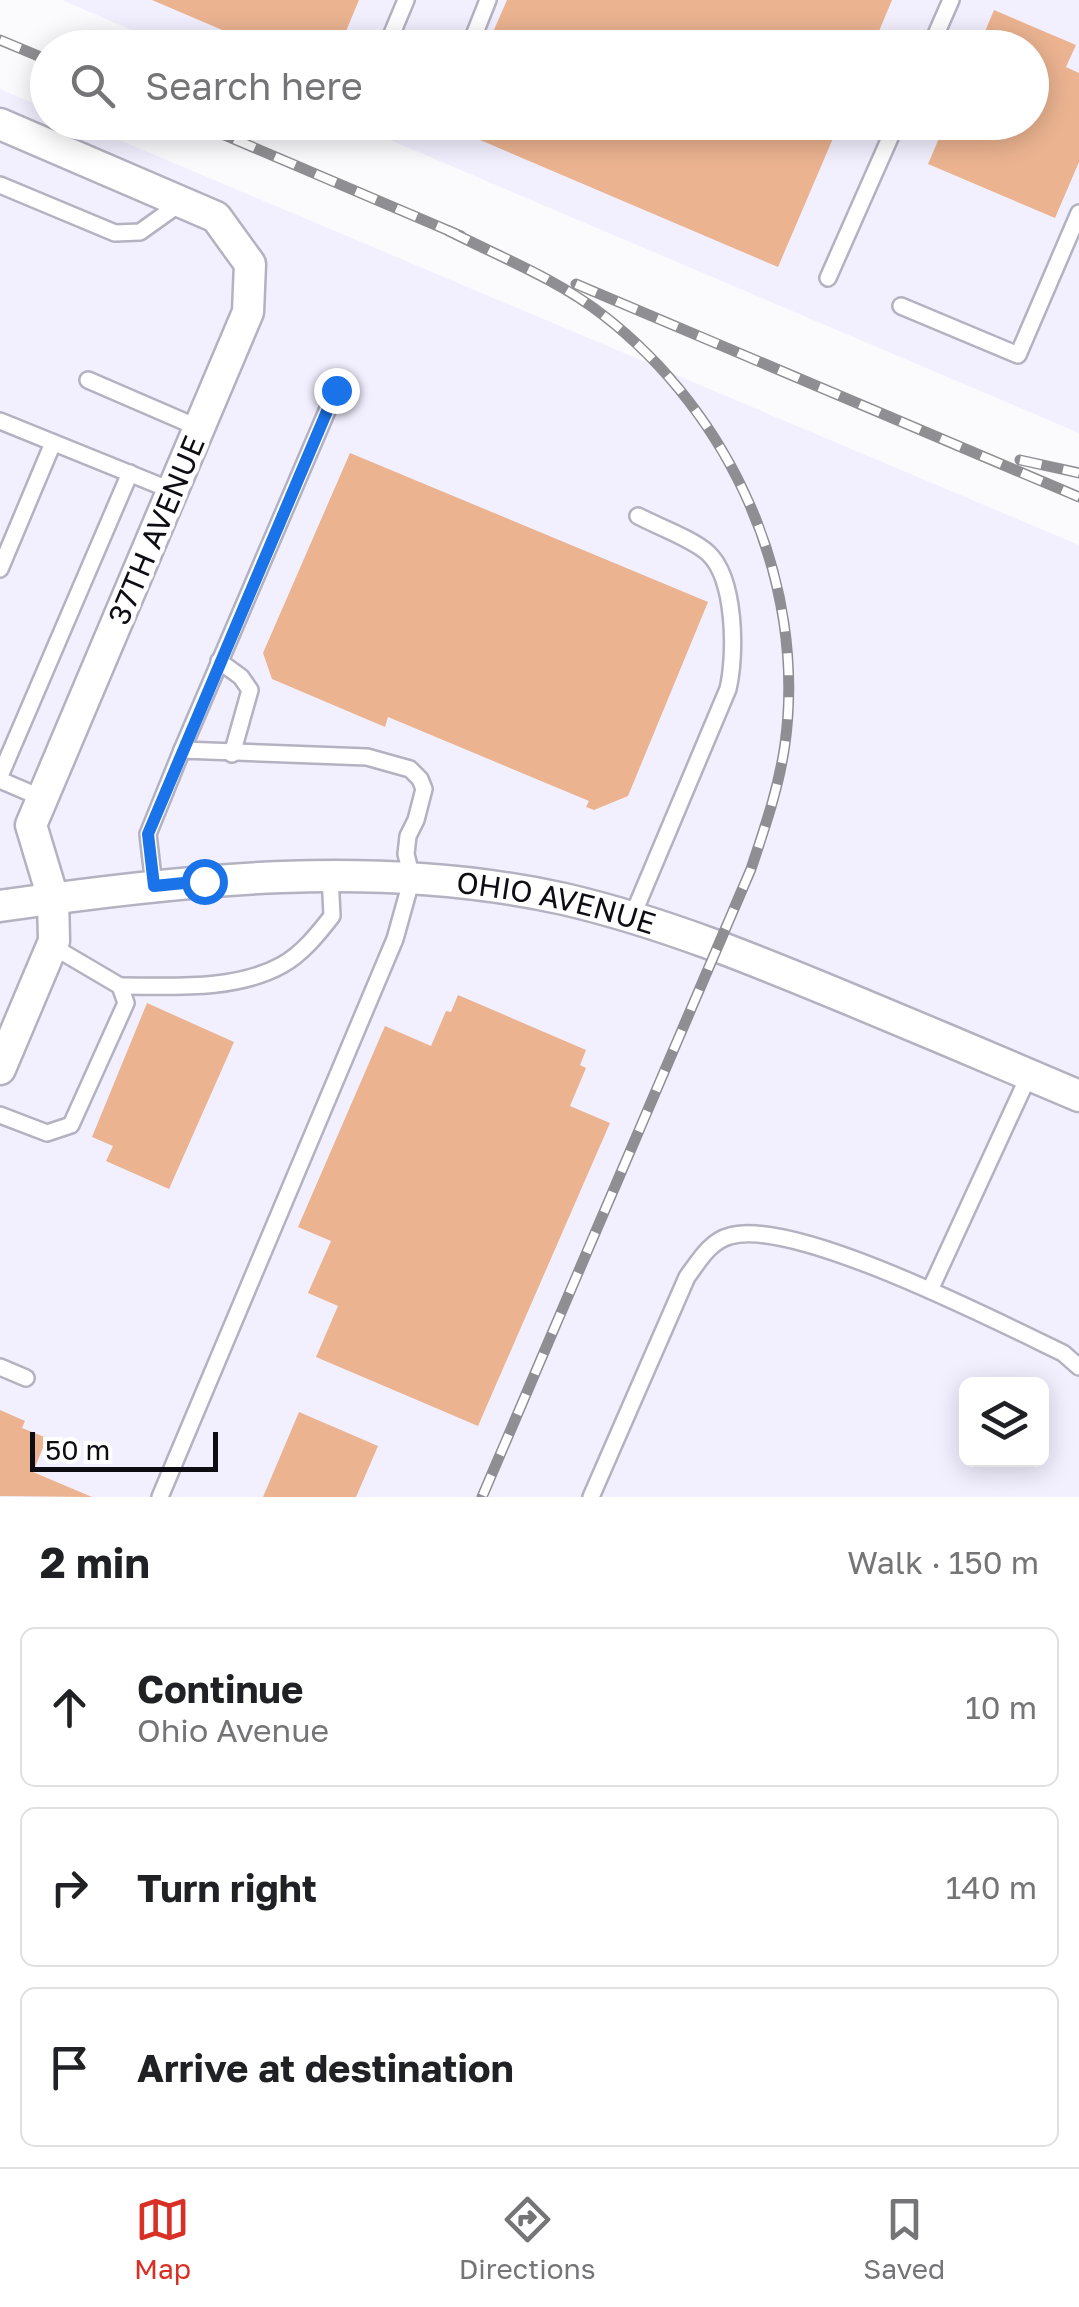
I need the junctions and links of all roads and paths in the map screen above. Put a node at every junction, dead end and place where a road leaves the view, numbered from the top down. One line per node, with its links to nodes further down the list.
1 (406, 0): 4 (lane)
2 (488, 0): 5 (lane)
3 (950, 0): 6 (lane)
4 (394, 30)
5 (476, 30)
6 (938, 30)
7 (0, 124): 8 (street, 37TH AVENUE)
8 (30, 137)
9 (37, 140): 12 (street, 37TH AVENUE)
10 (889, 140): 14 (lane)
11 (0, 184): 12 (lane)
12 (182, 202): 19 (street, 37TH AVENUE)
13 (1079, 213): 15 (lane)
14 (828, 278)
15 (901, 306)
16 (88, 380): 19 (lane)
17 (336, 390): 25 (lane)
18 (0, 421): 20 (lane)
19 (199, 428): 22 (street, 37TH AVENUE)
20 (54, 442): 21 (lane); 24 (lane)
21 (130, 474): 22 (lane); 28 (lane)
22 (173, 491): 29 (street, 37TH AVENUE)
23 (638, 516): 35 (lane)
24 (0, 568)
25 (219, 661): 26 (lane); 27 (lane)
26 (182, 750): 27 (lane); 32 (lane)
27 (232, 754): 31 (lane)
28 (0, 778): 29 (lane)
29 (42, 798): 33 (street, 37TH AVENUE)
30 (330, 876): 31 (street, OHIO AVENUE); 32 (street, OHIO AVENUE); 37 (lane)
31 (412, 878): 35 (street, OHIO AVENUE); 46 (lane)
32 (154, 886): 33 (street, OHIO AVENUE)
33 (53, 898): 34 (street, OHIO AVENUE); 36 (street, 37TH AVENUE)
34 (0, 906)
35 (632, 917): 39 (street, OHIO AVENUE)
36 (52, 946): 37 (lane); 38 (street, 37TH AVENUE)
37 (120, 986): 41 (lane)
38 (0, 1069)
39 (1029, 1075): 40 (street, OHIO AVENUE); 42 (lane)
40 (1079, 1096)
41 (0, 1115)
42 (930, 1290): 44 (lane); 47 (lane)
43 (0, 1367): 45 (lane)
44 (1079, 1367)
45 (26, 1378)
46 (160, 1497)
47 (591, 1497)

